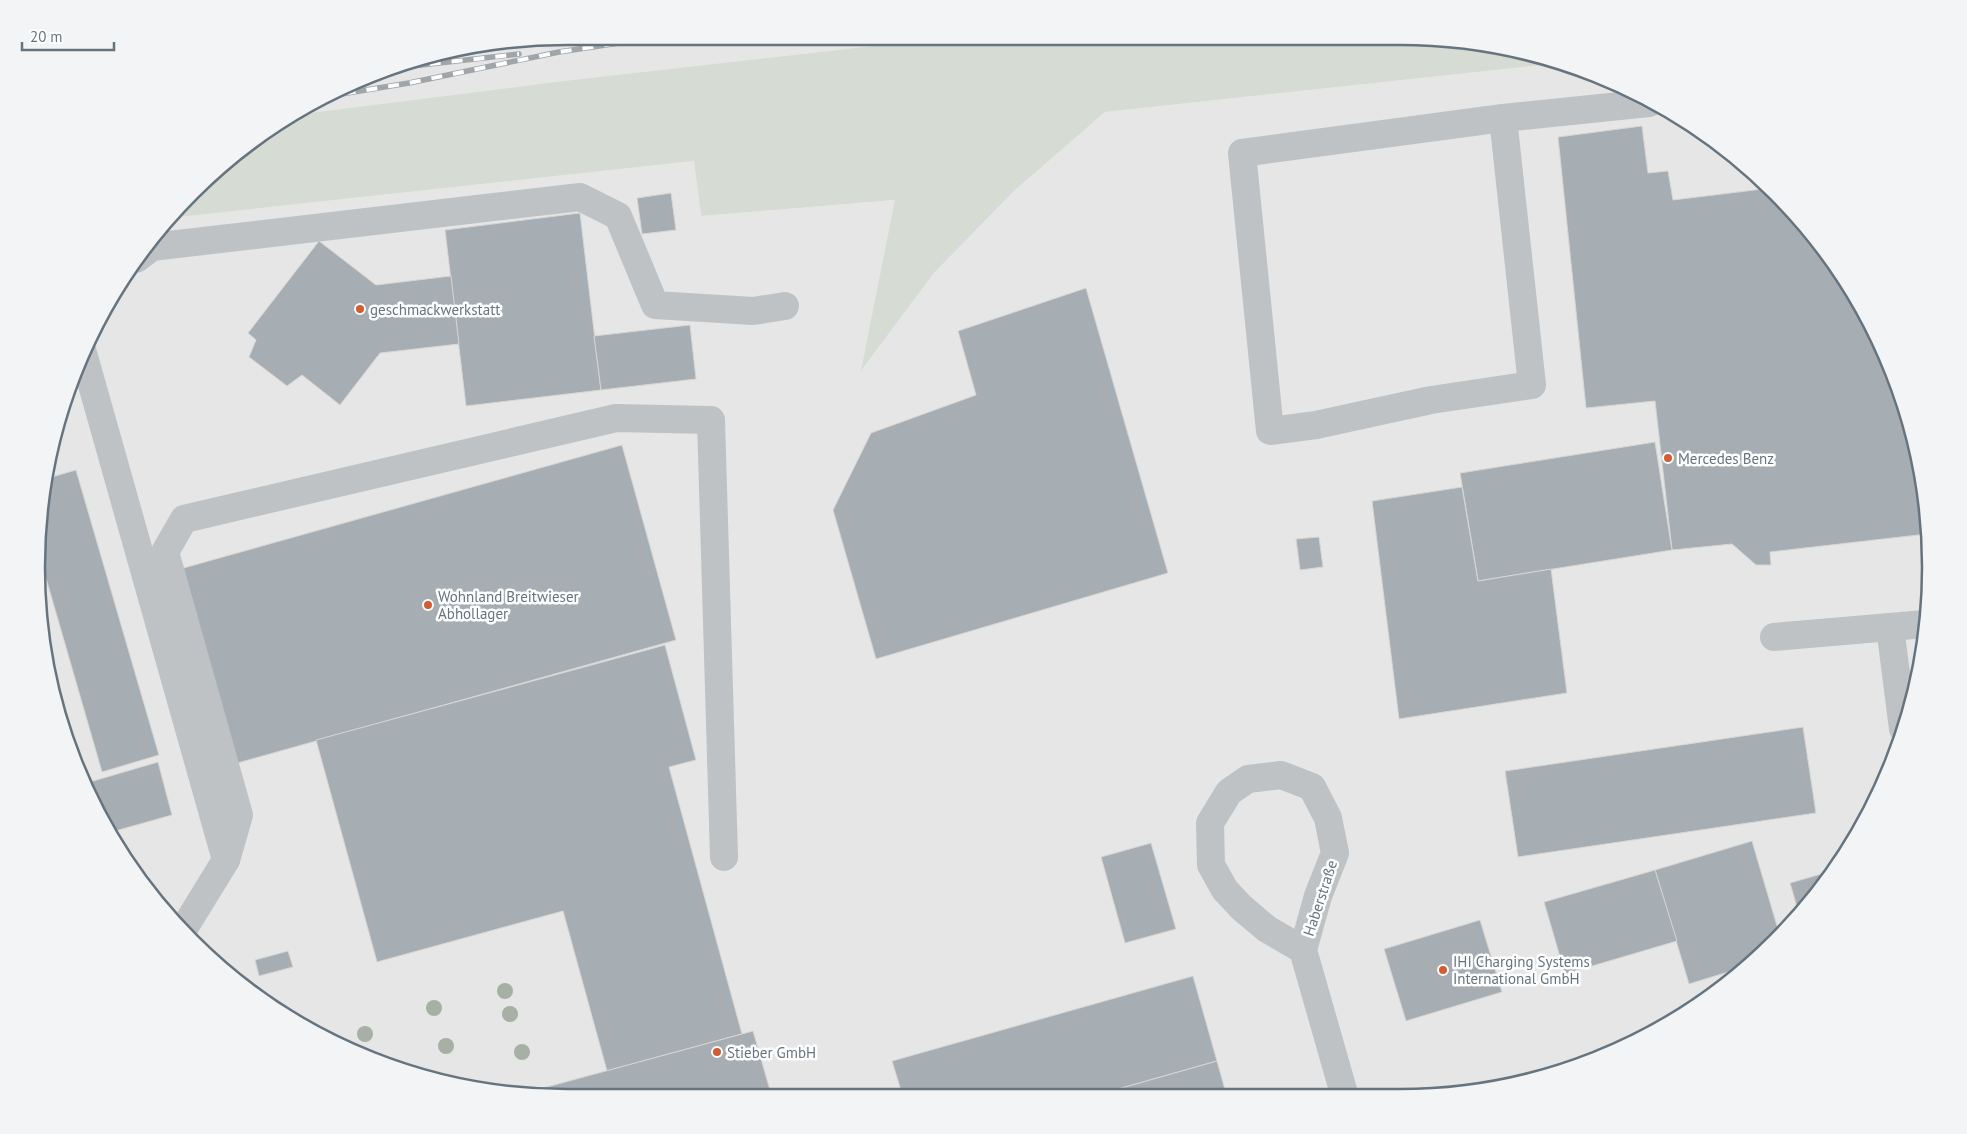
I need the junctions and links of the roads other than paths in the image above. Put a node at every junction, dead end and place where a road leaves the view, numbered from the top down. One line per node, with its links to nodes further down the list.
1 (1640, 104): 2 (street)
2 (1504, 118): 2 (street)
3 (155, 247): 4 (street)
4 (785, 306)
5 (86, 364): 11 (street)
6 (1919, 625): 7 (street)
7 (1890, 627): 8 (street); 9 (street)
8 (1774, 637)
9 (1901, 712)
10 (724, 858): 11 (street)
11 (226, 860): 12 (street)
12 (187, 924)
13 (1303, 950): 13 (street, Haberstraße); 14 (street, Haberstraße)
14 (1343, 1089)

